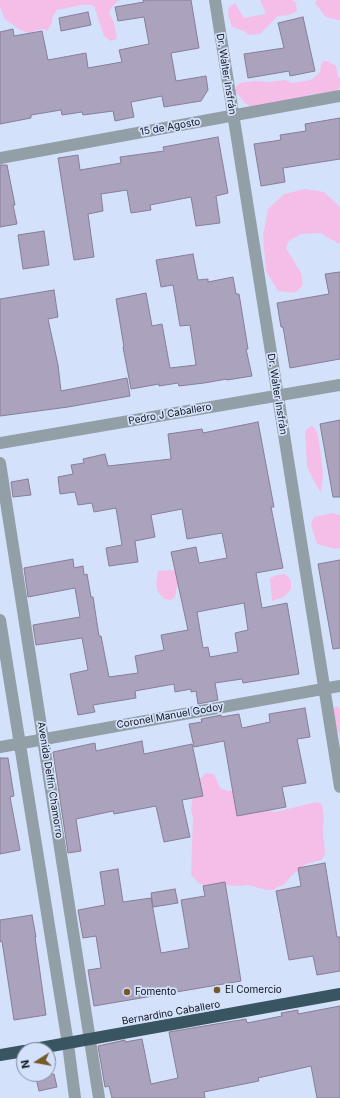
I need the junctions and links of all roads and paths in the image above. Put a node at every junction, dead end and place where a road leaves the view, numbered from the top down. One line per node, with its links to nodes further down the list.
1 (215, 0): 3 (street, Dr. Walter Insfrán)
2 (340, 96): 3 (street, 15 de Agosto)
3 (233, 115): 4 (street, 15 de Agosto); 6 (street, Dr. Walter Insfrán)
4 (0, 158)
5 (340, 385): 6 (street, Pedro J Caballero)
6 (277, 395): 7 (street, Pedro J Caballero); 11 (street, Dr. Walter Insfrán)
7 (0, 443)
8 (0, 463): 12 (street, Avenida Delfin Chamorro)
9 (0, 620): 13 (street)
10 (340, 686): 11 (street, Coronel Manuel Godoy)
11 (324, 689): 12 (street, Coronel Manuel Godoy); 15 (street, Dr. Walter Insfrán)
12 (43, 739): 13 (street, Coronel Manuel Godoy); 17 (street, Avenida Delfin Chamorro)
13 (19, 744): 14 (street, Coronel Manuel Godoy); 18 (street)
14 (0, 747)
15 (340, 787)
16 (340, 994): 17 (highway, Bernardino Caballero)
17 (91, 1039): 18 (highway, Bernardino Caballero); 23 (street, Avenida Delfin Chamorro)
18 (68, 1044): 19 (highway, Bernardino Caballero); 22 (street)
19 (56, 1046)
20 (16, 1052): 21 (highway)
21 (0, 1055)
22 (75, 1098)
23 (99, 1098)

